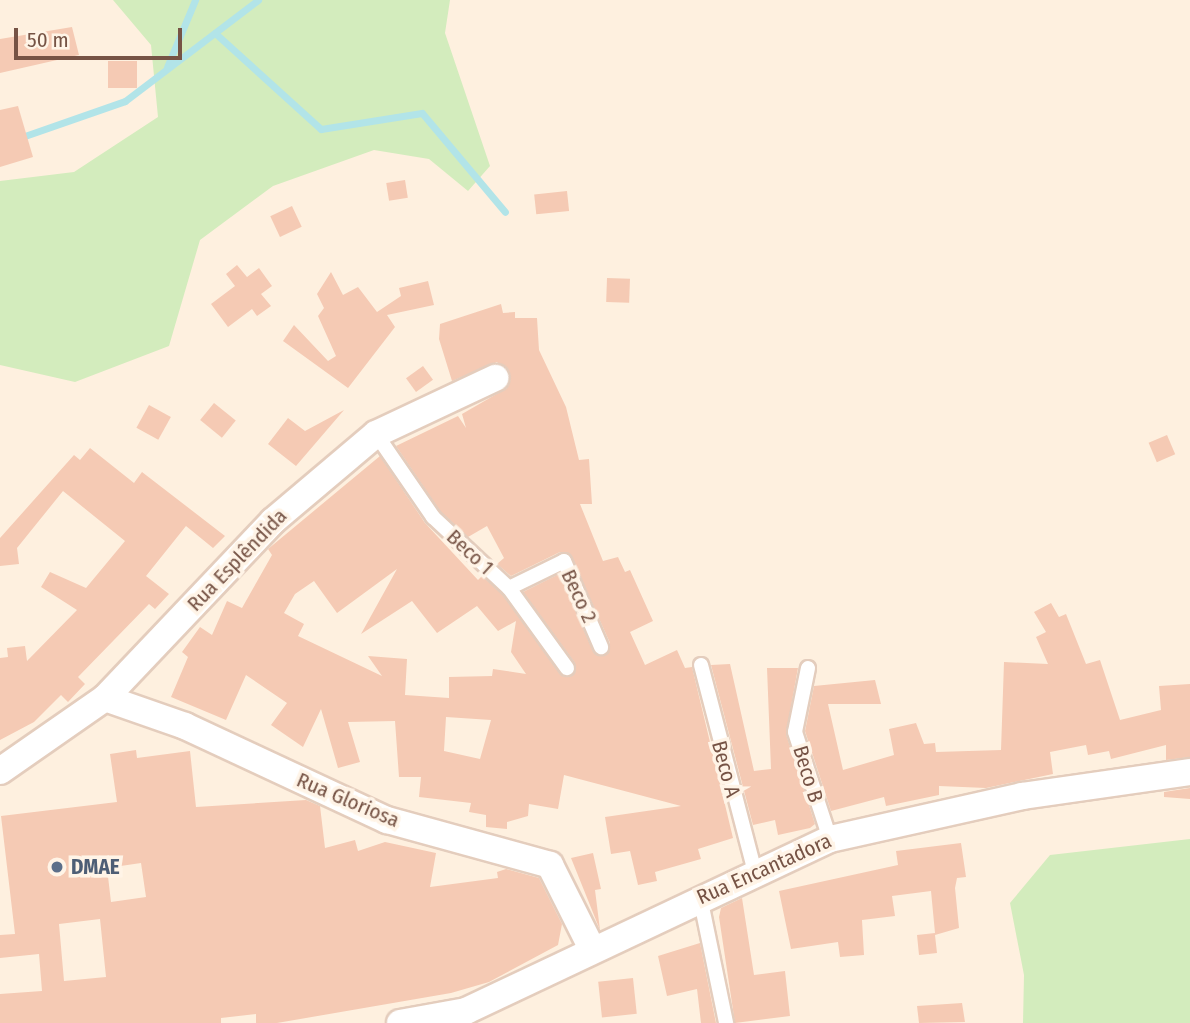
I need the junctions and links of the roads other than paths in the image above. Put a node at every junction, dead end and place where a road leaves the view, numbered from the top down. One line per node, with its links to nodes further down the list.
1 (495, 379): 2 (street, Rua Esplêndida)
2 (376, 434): 3 (lane, Beco 1); 8 (street, Rua Esplêndida)
3 (509, 588): 4 (lane, Beco 2); 6 (lane, Beco 1)
4 (601, 647)
5 (701, 665): 12 (lane, Beco A)
6 (566, 668)
7 (808, 668): 11 (lane, Beco B)
8 (105, 698): 9 (street, Rua Esplêndida); 14 (street, Rua Gloriosa)
9 (0, 771)
10 (1190, 772): 11 (street, Rua Encantadora)
11 (830, 839): 12 (street, Rua Encantadora)
12 (755, 872): 13 (street, Rua Encantadora)
13 (700, 897): 14 (street, Rua Encantadora); 16 (lane)
14 (592, 949): 15 (street, Rua Encantadora)
15 (400, 1023)
16 (726, 1023)

